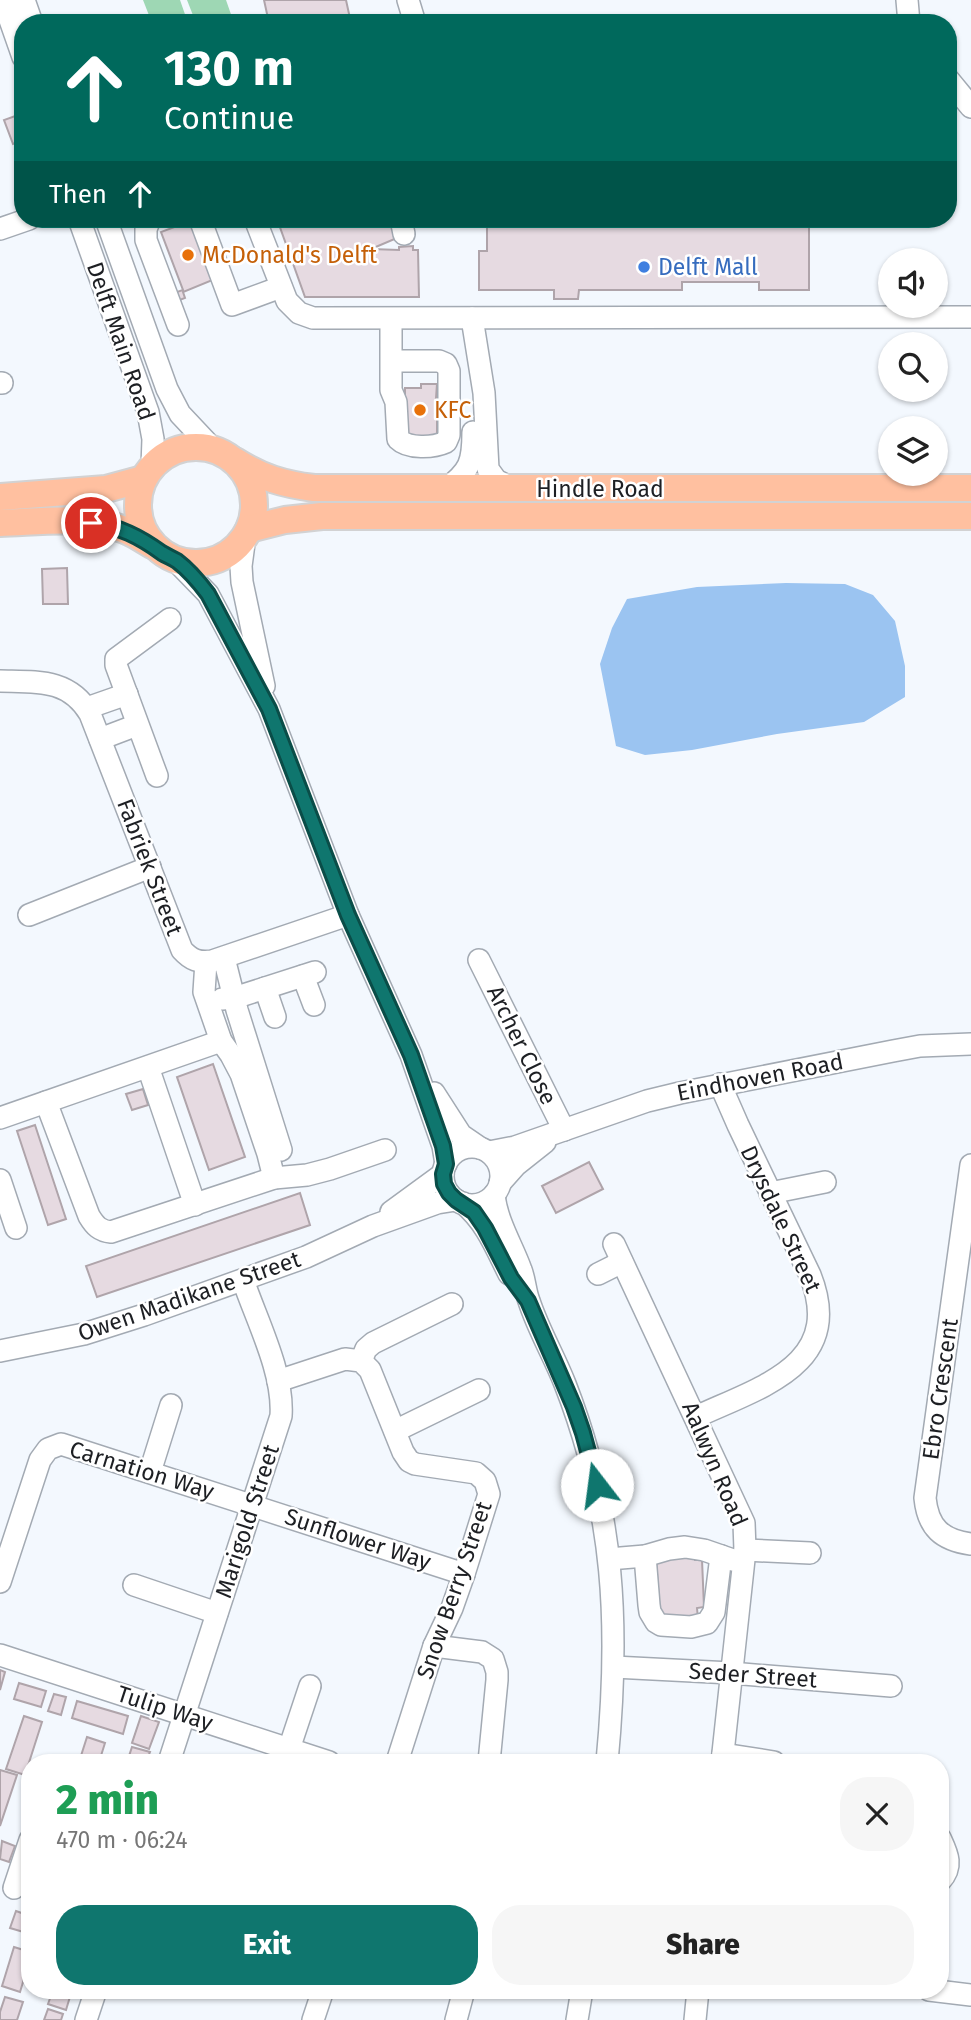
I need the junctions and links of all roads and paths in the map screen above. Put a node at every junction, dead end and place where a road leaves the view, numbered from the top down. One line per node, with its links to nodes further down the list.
1 (2, 0): 2 (street)
2 (14, 33)
3 (957, 90): 4 (street)
4 (971, 107)
5 (82, 228): 18 (street, Delft Main Road)
6 (109, 228): 16 (street, Delft Main Road)
7 (146, 228): 14 (street)
8 (203, 228): 10 (street)
9 (258, 228): 10 (street)
10 (281, 287): 12 (street)
11 (971, 317): 13 (street)
12 (391, 318): 13 (street); 15 (street)
13 (467, 318): 20 (street); 21 (street)
14 (178, 325)
15 (391, 361): 15 (street)
16 (212, 448): 17 (main road); 18 (main road)
17 (235, 461): 20 (main road, Hindle Road); 25 (main road)
18 (148, 473): 22 (main road); 26 (main road)
19 (971, 488): 21 (main road, Hindle Road)
20 (446, 489): 21 (main road, Hindle Road)
21 (513, 489)
22 (0, 497)
23 (971, 516): 25 (main road, Hindle Road)
24 (0, 523): 26 (main road)
25 (247, 533): 26 (main road); 31 (street)
26 (165, 553): 31 (street)
27 (170, 619): 29 (street)
28 (0, 681): 30 (street, Fabriek Street)
29 (127, 694): 30 (street); 32 (street)
30 (87, 708): 33 (street, Fabriek Street)
31 (269, 709): 37 (street)
32 (137, 725): 33 (street); 34 (street)
33 (100, 739): 35 (street, Fabriek Street)
34 (157, 776)
35 (150, 867): 36 (street); 38 (street, Fabriek Street)
36 (29, 915)
37 (348, 915): 38 (street); 47 (street)
38 (215, 960): 41 (street); 42 (street)
39 (479, 960): 52 (street, Archer Close)
40 (265, 988): 42 (street); 43 (street); 44 (street)
41 (204, 992): 42 (street); 45 (street)
42 (234, 998): 57 (street)
43 (314, 1005)
44 (275, 1017)
45 (220, 1041): 48 (street); 57 (street)
46 (971, 1045): 49 (street, Eindhoven Road)
47 (411, 1055): 54 (street); 56 (street)
48 (148, 1067): 50 (street); 63 (street)
49 (720, 1084): 52 (street, Eindhoven Road); 61 (street, Drysdale Street)
50 (46, 1102): 51 (street); 63 (street)
51 (0, 1118)
52 (559, 1132): 54 (street, Eindhoven Road); 60 (street, Eindhoven Road)
53 (385, 1150): 57 (street)
54 (484, 1150): 56 (street); 60 (street)
55 (971, 1166): 79 (street, Ebro Crescent)
56 (444, 1169): 62 (street); 64 (street, Owen Madikane Street)
57 (281, 1177): 63 (street)
58 (0, 1180): 65 (street)
59 (825, 1182): 61 (street)
60 (497, 1189): 62 (street); 68 (street)
61 (770, 1193): 75 (street, Drysdale Street)
62 (460, 1202): 64 (street, Owen Madikane Street); 68 (street)
63 (195, 1205)
64 (373, 1226): 67 (street, Owen Madikane Street)
65 (16, 1228)
66 (598, 1274): 75 (street, Aalwyn Road)
67 (243, 1280): 70 (street, Owen Madikane Street); 72 (street, Marigold Street)
68 (528, 1301): 84 (street)
69 (452, 1304): 71 (street)
70 (0, 1351)
71 (361, 1361): 72 (street); 76 (street, Snow Berry Street)
72 (278, 1381): 78 (street, Marigold Street)
73 (479, 1390): 76 (street)
74 (171, 1405): 77 (street)
75 (696, 1417): 83 (street, Aalwyn Road)
76 (395, 1431): 85 (street, Snow Berry Street)
77 (150, 1472): 78 (street, Carnation Way); 86 (street, Carnation Way)
78 (252, 1505): 85 (street, Sunflower Way); 88 (street, Marigold Street)
79 (971, 1544)
80 (810, 1553): 83 (street)
81 (645, 1556): 82 (street); 82 (street); 84 (street)
82 (722, 1556): 83 (street)
83 (745, 1556): 92 (street, Aalwyn Road)
84 (609, 1559): 91 (street)
85 (464, 1574): 89 (street, Snow Berry Street)
86 (0, 1581)
87 (134, 1585): 88 (street)
88 (218, 1613): 95 (street, Marigold Street)
89 (434, 1646): 99 (street, Snow Berry Street); 100 (street)
90 (0, 1655): 95 (street, Tulip Way)
91 (614, 1667): 92 (street, Seder Street); 101 (street)
92 (731, 1673): 94 (street, Seder Street); 102 (street, Aalwyn Road)
93 (310, 1686): 96 (street)
94 (891, 1686)
95 (184, 1715): 96 (street, Tulip Way); 97 (street, Marigold Street)
96 (289, 1749): 98 (street, Tulip Way)
97 (172, 1754)
98 (304, 1754)
99 (400, 1754)
100 (490, 1754)
101 (608, 1754)
102 (722, 1754)
103 (21, 1868): 104 (street)
104 (14, 1889)
105 (949, 1992): 106 (street)
106 (971, 1995)
107 (93, 1999): 112 (street)
108 (320, 1999): 113 (street)
109 (462, 1999): 114 (street)
110 (580, 1999): 115 (street)
111 (697, 1999): 116 (street)
112 (86, 2020)
113 (313, 2020)
114 (456, 2020)
115 (577, 2020)
116 (695, 2020)

